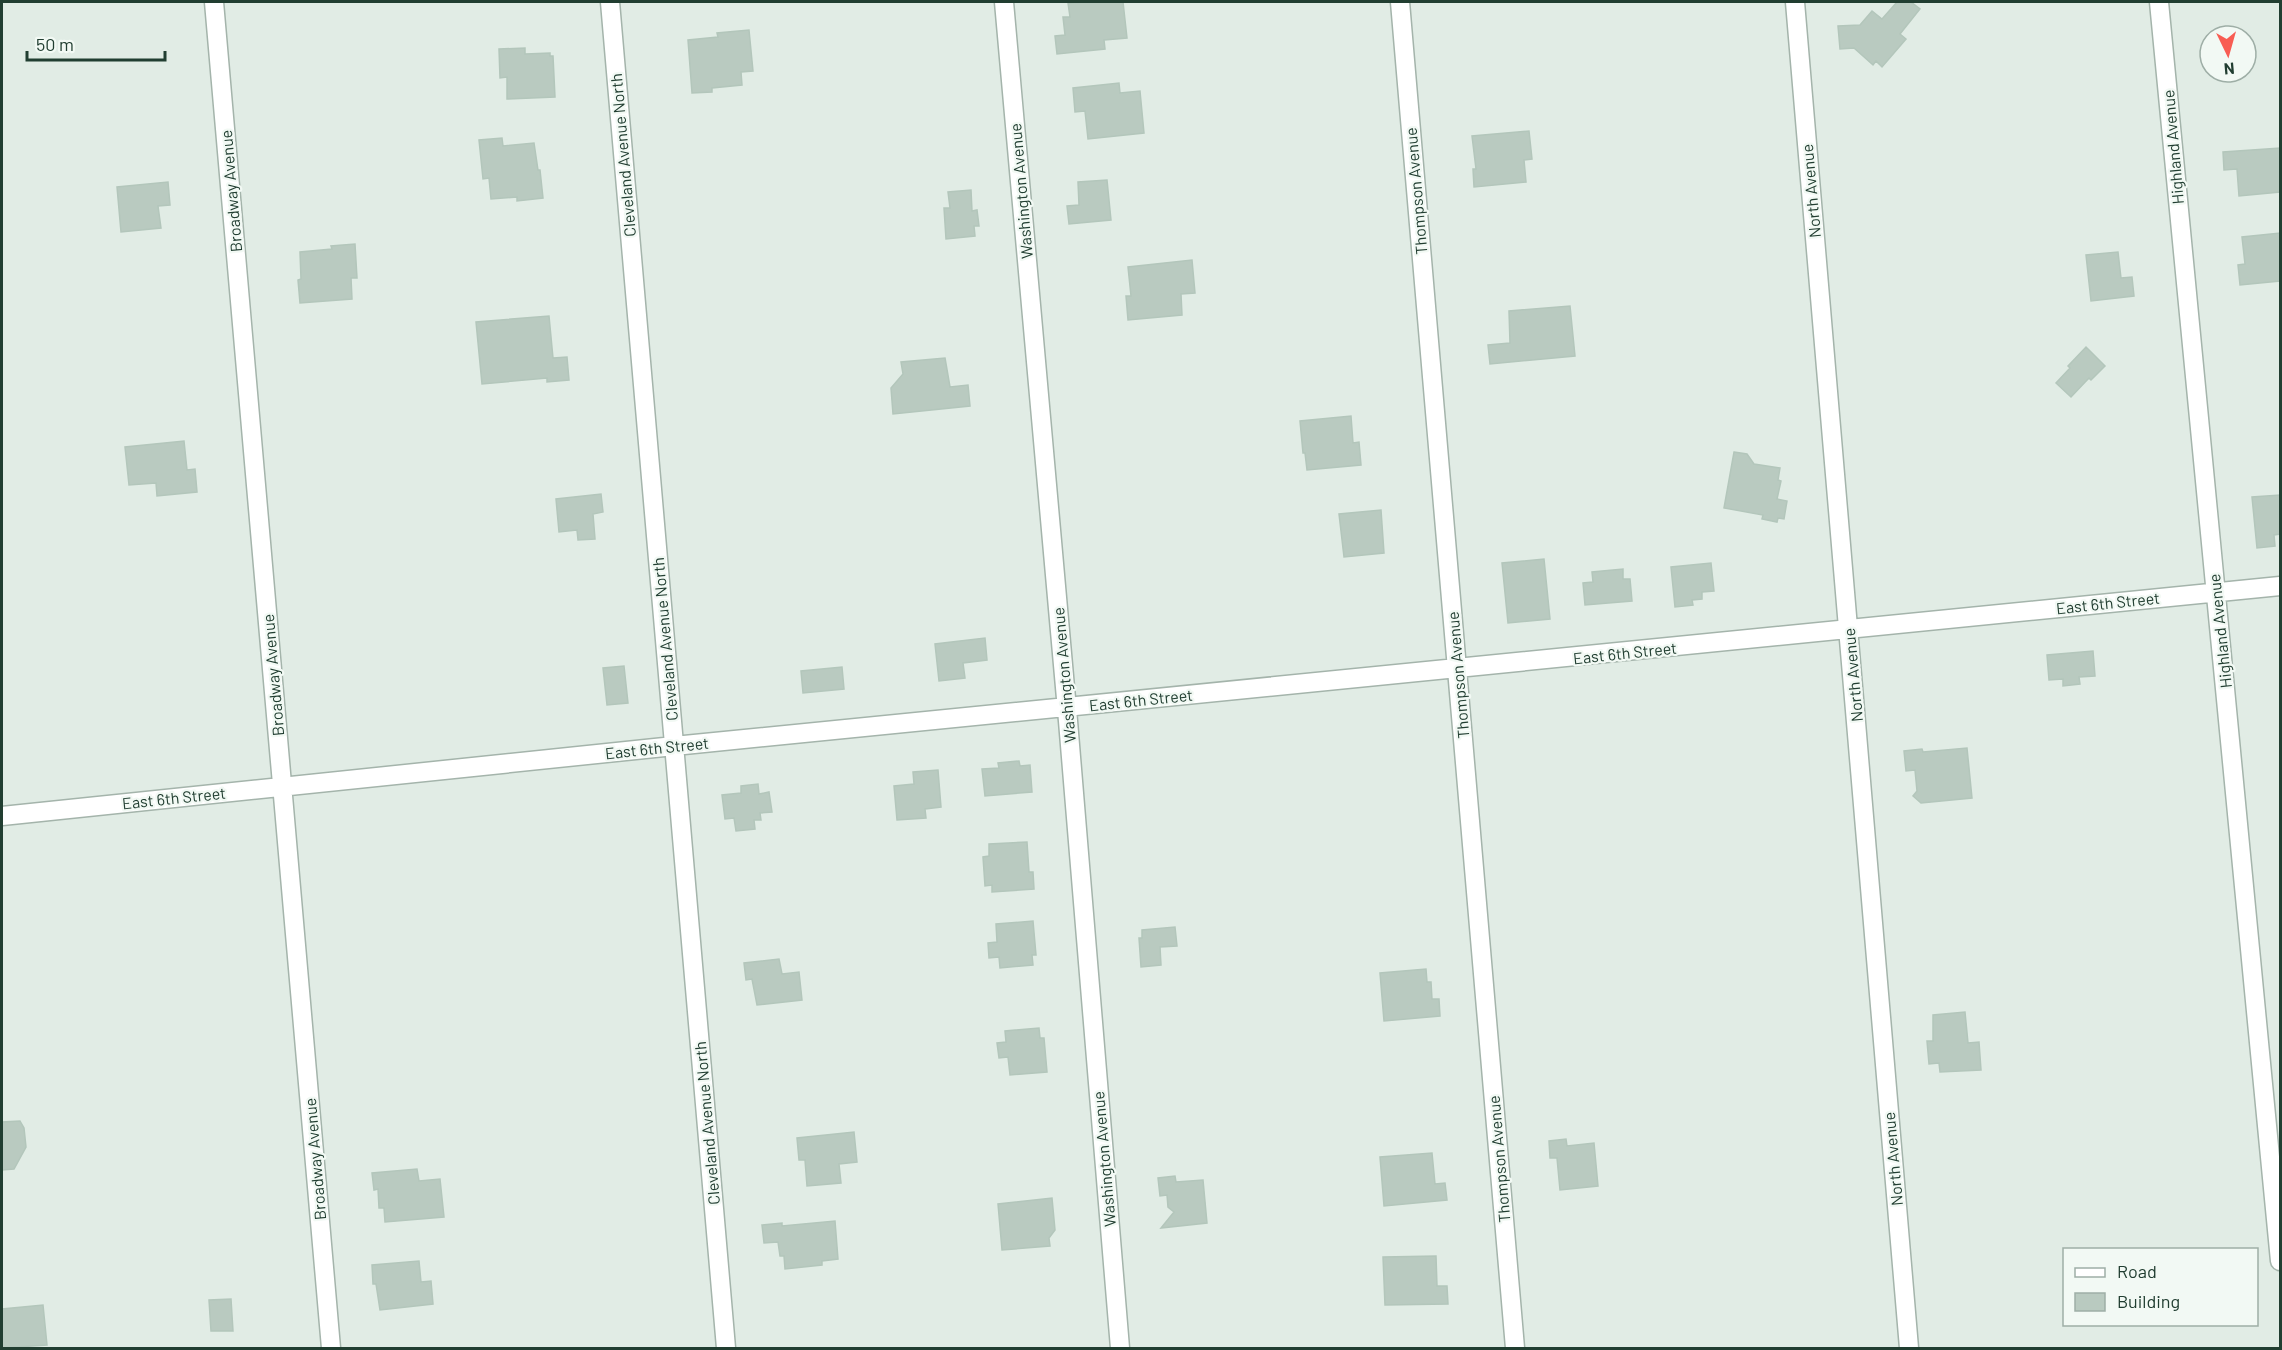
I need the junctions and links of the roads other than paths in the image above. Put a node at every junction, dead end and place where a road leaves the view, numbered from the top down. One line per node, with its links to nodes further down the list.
1 (214, 2): 13 (street, Broadway Avenue)
2 (610, 2): 12 (street, Cleveland Avenue North)
3 (1004, 2): 11 (street, Washington Avenue)
4 (1400, 2): 10 (street, Thompson Avenue)
5 (1795, 2): 9 (street, North Avenue)
6 (2159, 2): 8 (street, Highland Avenue)
7 (2280, 586): 8 (street, East 6th Street)
8 (2216, 592): 9 (street, East 6th Street); 15 (street, Highland Avenue)
9 (1849, 629): 10 (street, East 6th Street); 20 (street, North Avenue)
10 (1457, 668): 11 (street, East 6th Street); 19 (street, Thompson Avenue)
11 (1067, 707): 12 (street, East 6th Street); 18 (street, Washington Avenue)
12 (674, 746): 13 (street, East 6th Street); 17 (street, Cleveland Avenue North)
13 (282, 786): 14 (street, East 6th Street); 16 (street, Broadway Avenue)
14 (2, 816)
15 (2280, 1261)
16 (331, 1348)
17 (726, 1348)
18 (1120, 1348)
19 (1515, 1348)
20 (1909, 1348)

